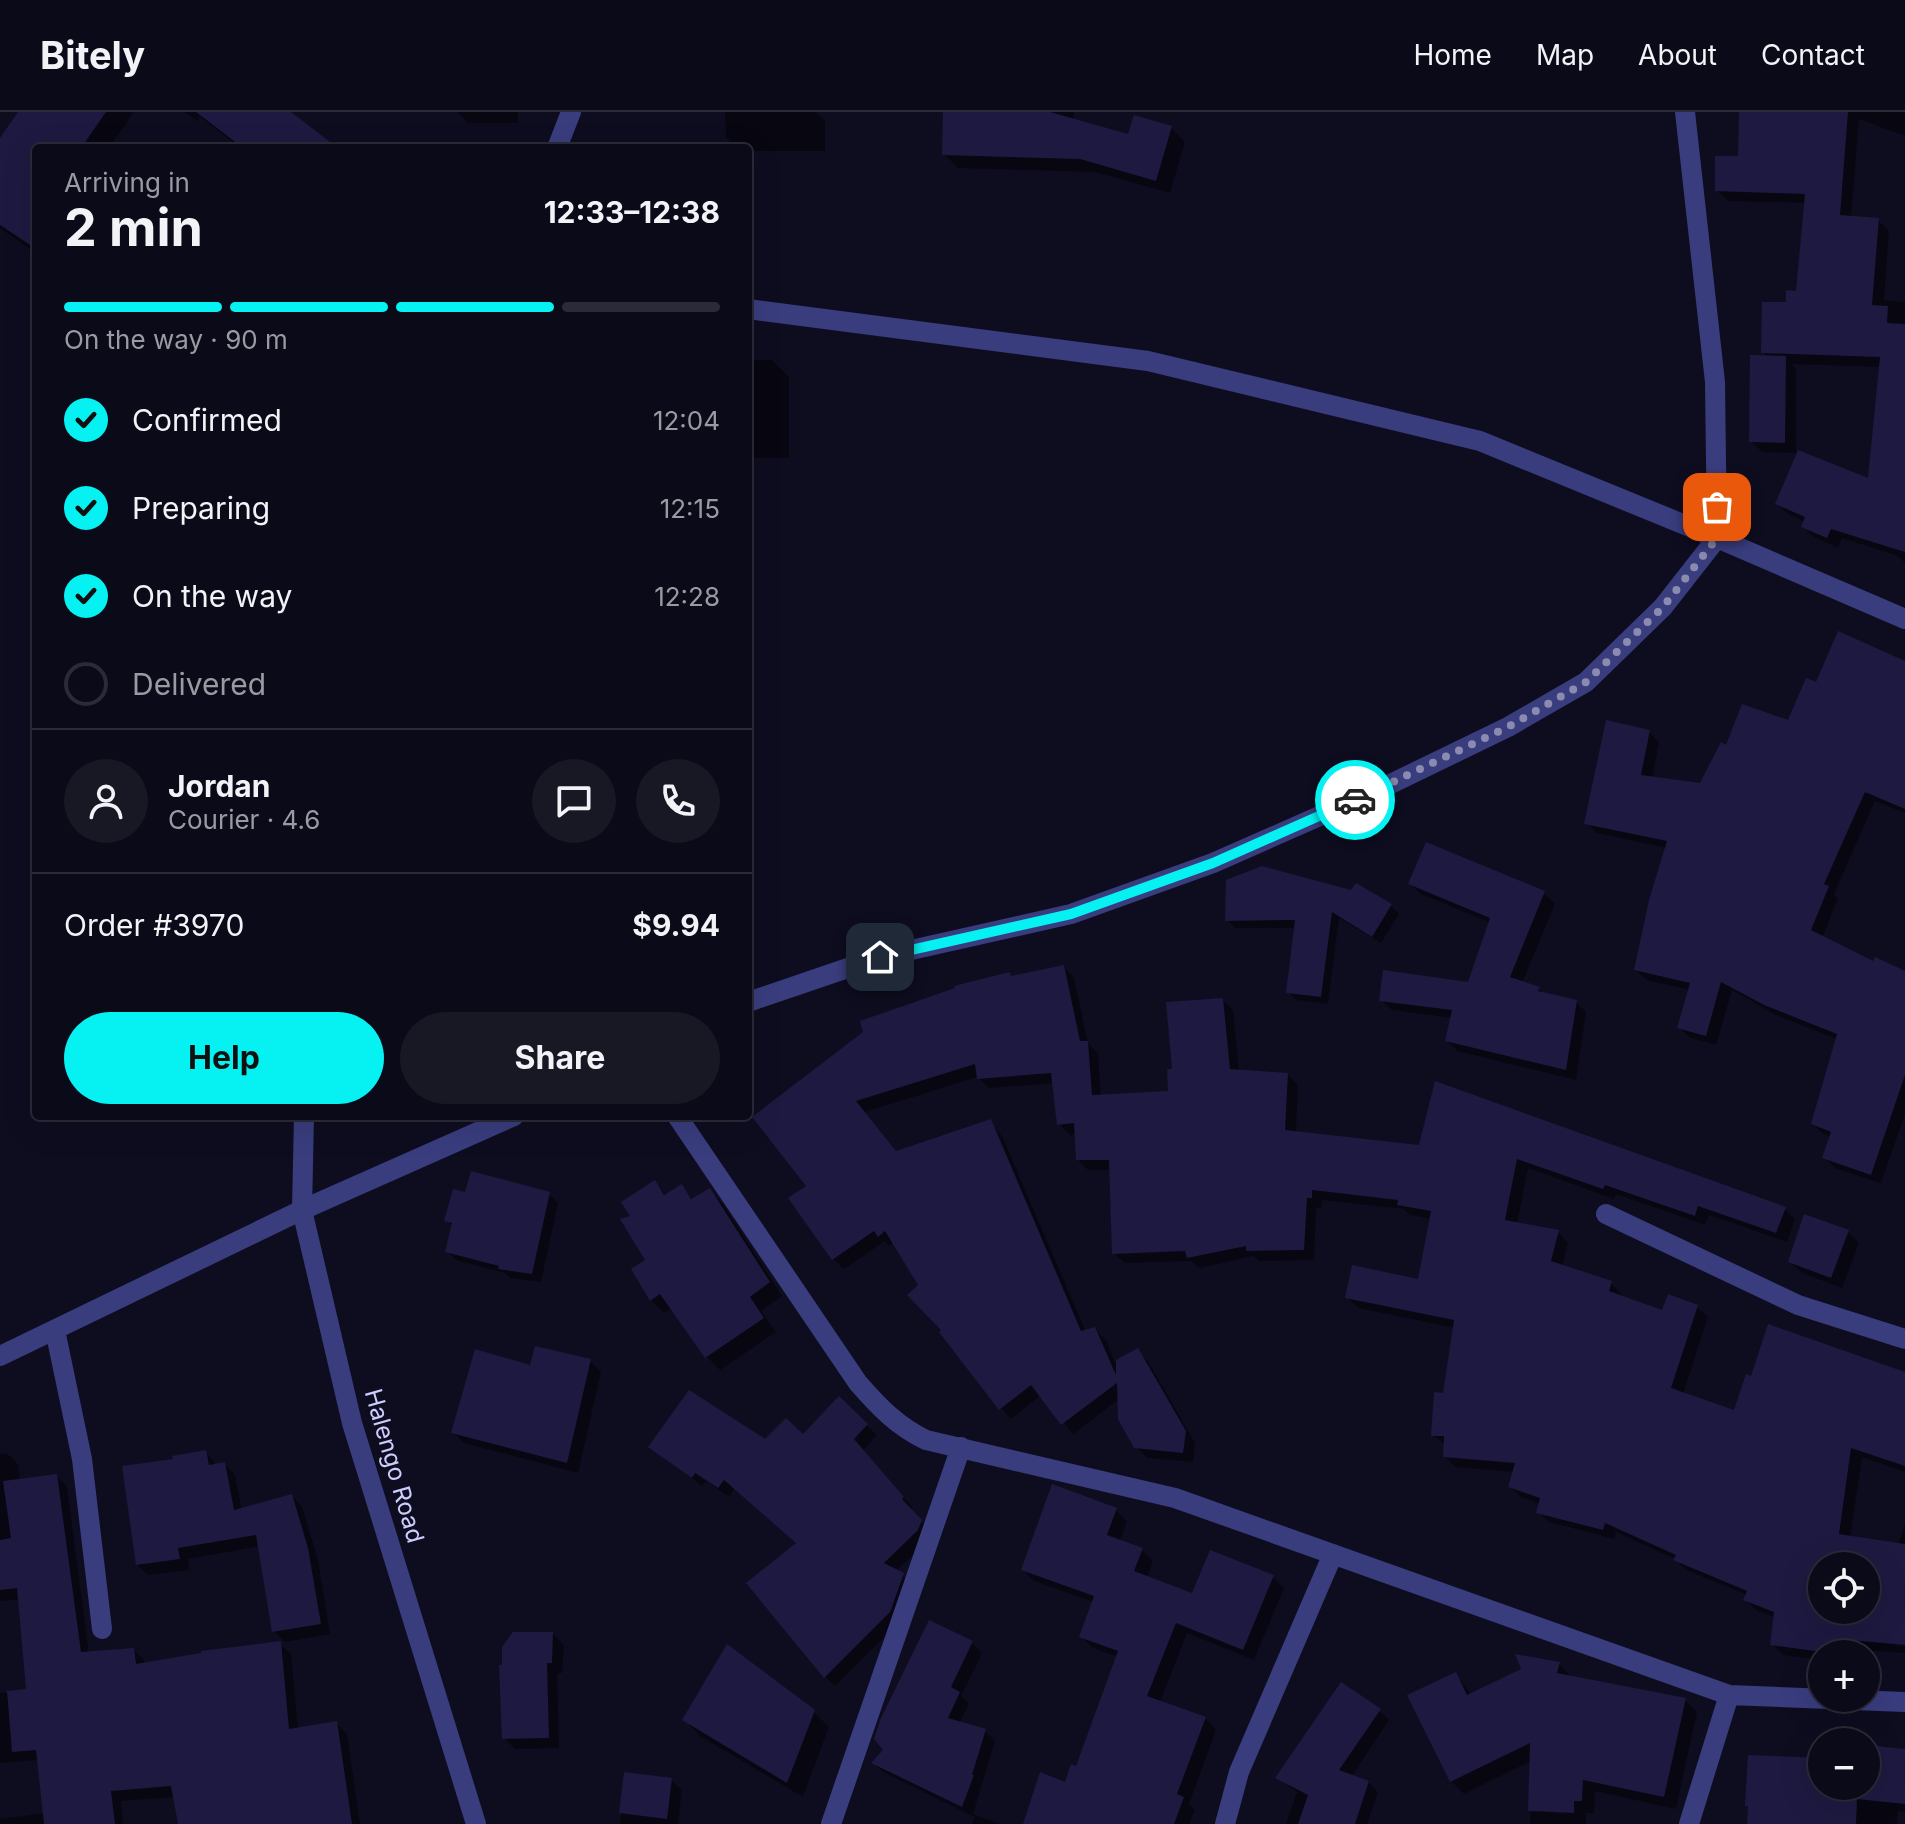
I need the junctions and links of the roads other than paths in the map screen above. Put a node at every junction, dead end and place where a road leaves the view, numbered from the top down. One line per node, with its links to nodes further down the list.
1 (571, 112): 3 (street)
2 (1685, 112): 5 (street)
3 (559, 144)
4 (752, 310): 5 (street)
5 (1717, 538): 6 (street); 7 (street)
6 (1905, 619)
7 (752, 1001)
8 (304, 1120): 11 (street, Halengo Road)
9 (505, 1120): 11 (street)
10 (680, 1120): 16 (street)
11 (302, 1210): 13 (street); 21 (street, Halengo Road)
12 (1606, 1214): 14 (street)
13 (55, 1330): 15 (street); 18 (street)
14 (1905, 1339)
15 (0, 1356)
16 (961, 1447): 17 (street); 22 (street)
17 (1333, 1554): 19 (street); 23 (street)
18 (102, 1629)
19 (1729, 1695): 20 (street); 24 (street)
20 (1905, 1702)
21 (476, 1824)
22 (831, 1824)
23 (1225, 1824)
24 (1689, 1824)

